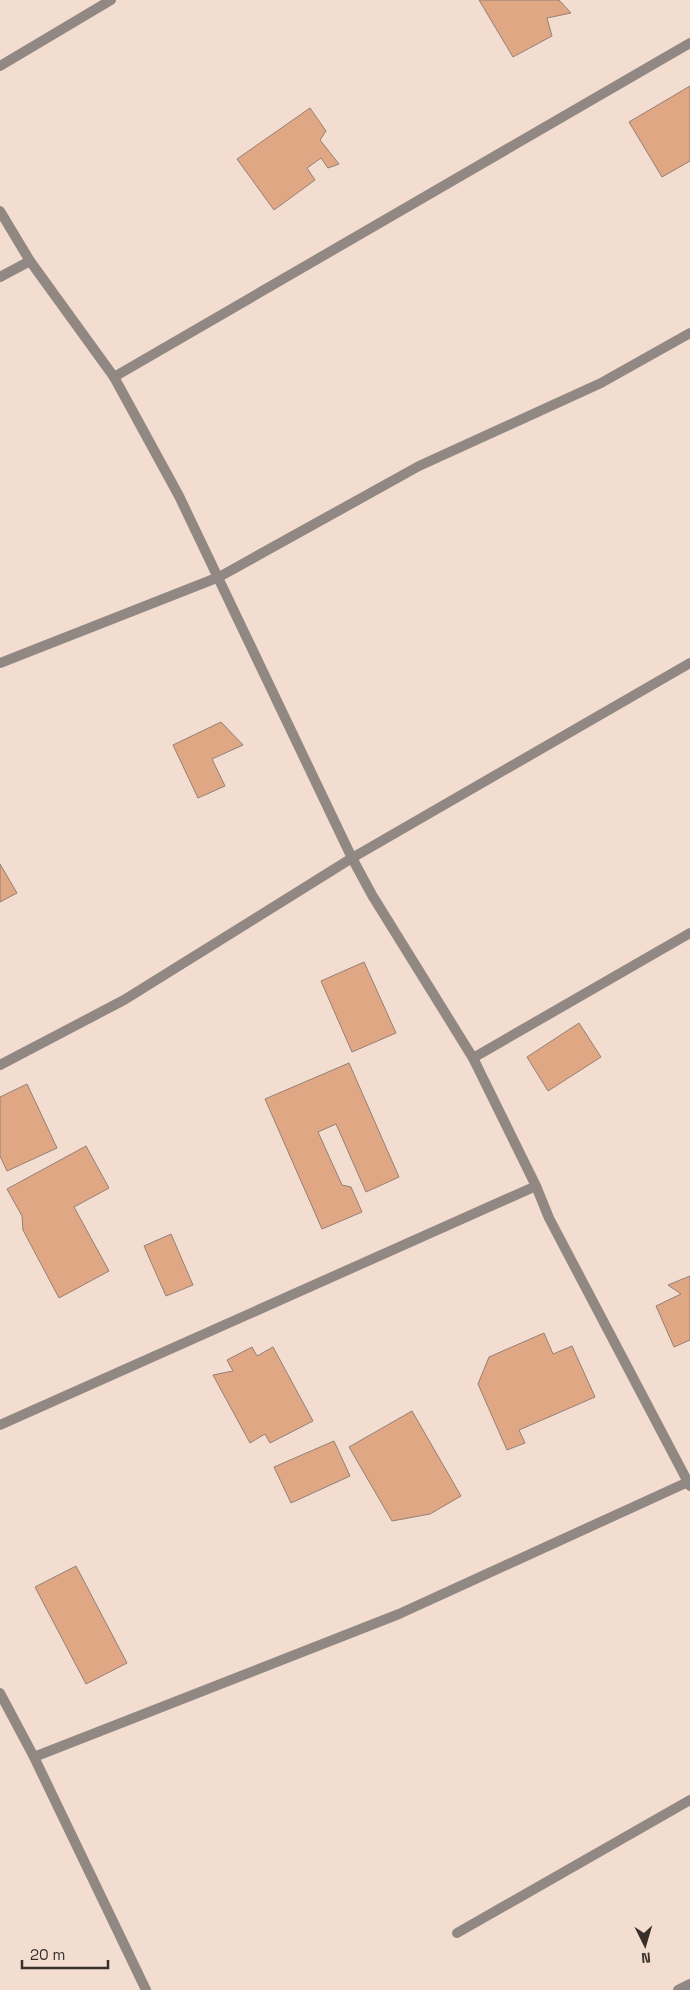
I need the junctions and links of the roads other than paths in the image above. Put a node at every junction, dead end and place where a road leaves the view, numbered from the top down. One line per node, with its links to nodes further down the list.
1 (111, 0): 3 (street)
2 (690, 43): 8 (street)
3 (0, 66)
4 (0, 211): 5 (street)
5 (30, 261): 6 (street); 8 (street)
6 (0, 277)
7 (690, 333): 9 (street)
8 (114, 377): 9 (street)
9 (219, 576): 10 (street); 12 (street)
10 (0, 663)
11 (690, 663): 12 (street)
12 (352, 858): 14 (street); 15 (street)
13 (690, 933): 14 (street)
14 (473, 1058): 16 (street)
15 (0, 1065)
16 (536, 1186): 17 (street); 18 (street)
17 (0, 1425)
18 (689, 1484): 20 (street)
19 (0, 1693): 20 (street)
20 (34, 1757): 24 (street)
21 (690, 1800): 22 (street)
22 (457, 1933)
23 (690, 1984): 25 (street)
24 (146, 1990)
25 (678, 1990)

